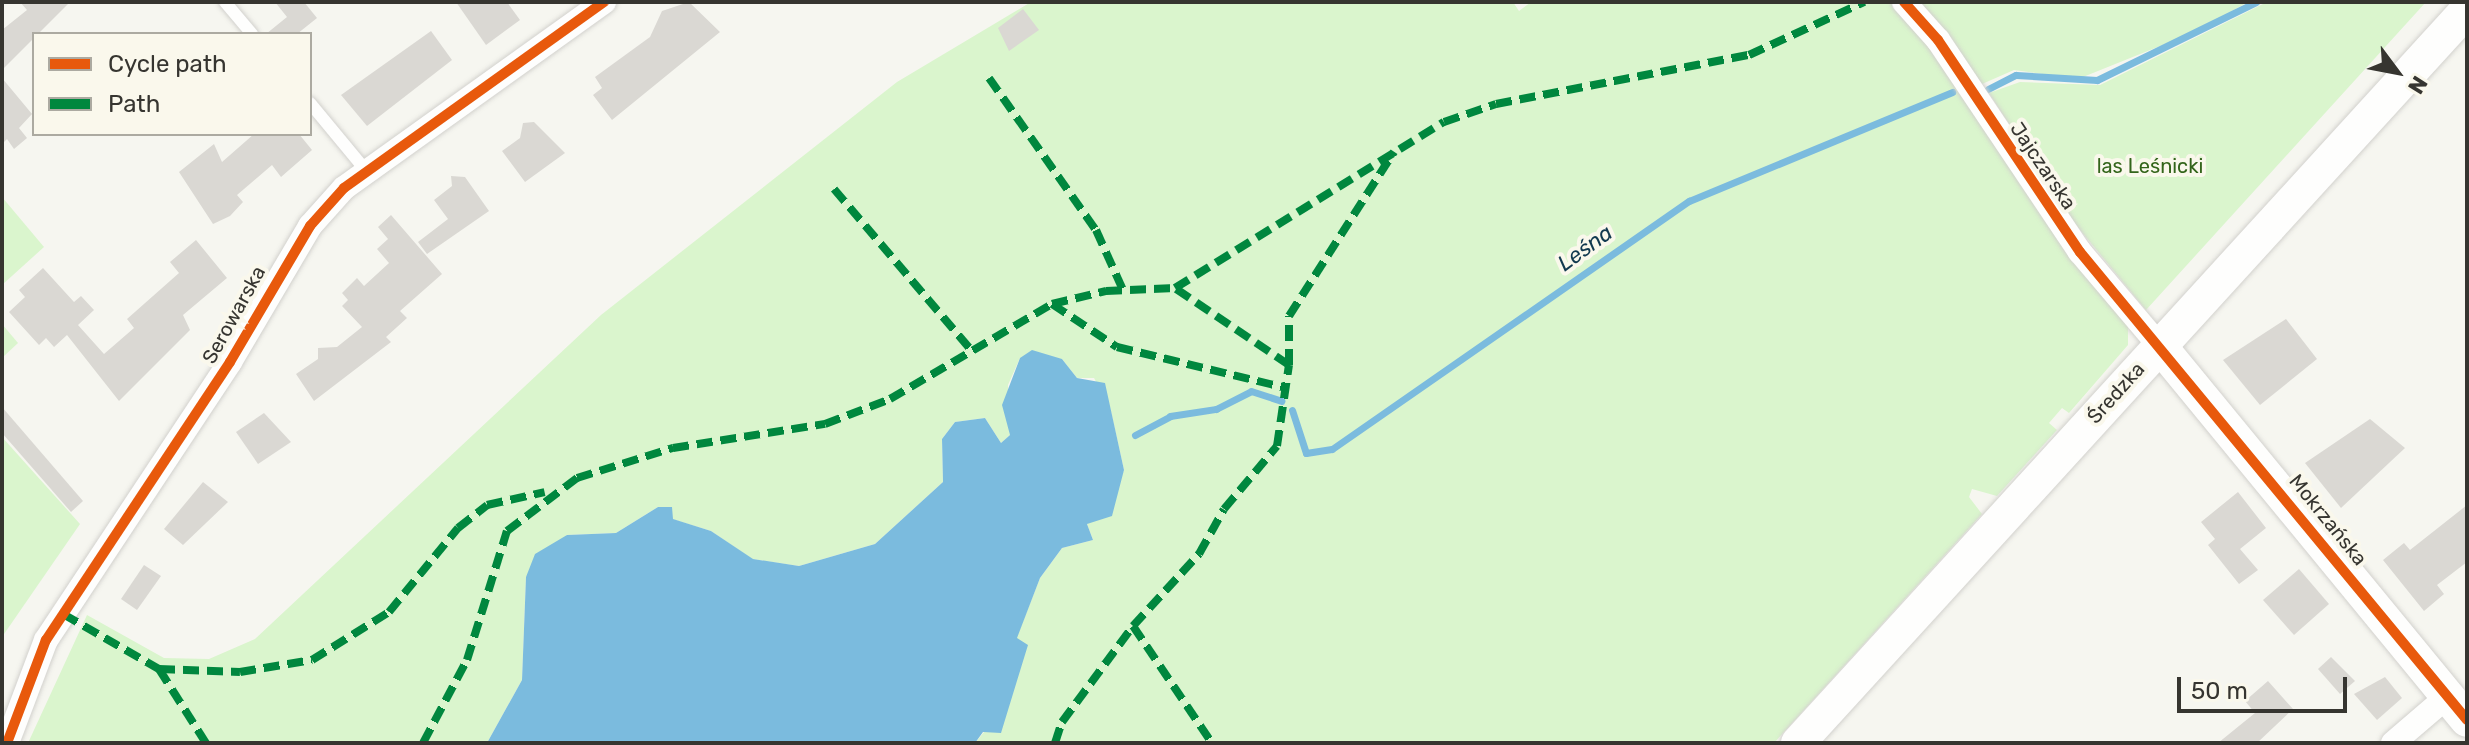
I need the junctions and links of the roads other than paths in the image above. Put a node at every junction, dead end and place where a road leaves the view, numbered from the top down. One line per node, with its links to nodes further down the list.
1 (225, 2): 5 (lane)
2 (604, 2): 7 (street, Serowarska)
3 (1904, 2): 8 (street, Jajczarska)
4 (2467, 10): 8 (main road, Średzka)
5 (250, 32)
6 (312, 105): 7 (lane)
7 (367, 172): 10 (street, Serowarska)
8 (2159, 345): 9 (main road, Mokrzańska); 11 (main road, Średzka)
9 (2458, 708): 12 (street)
10 (7, 743)
11 (1798, 743)
12 (2393, 743)

